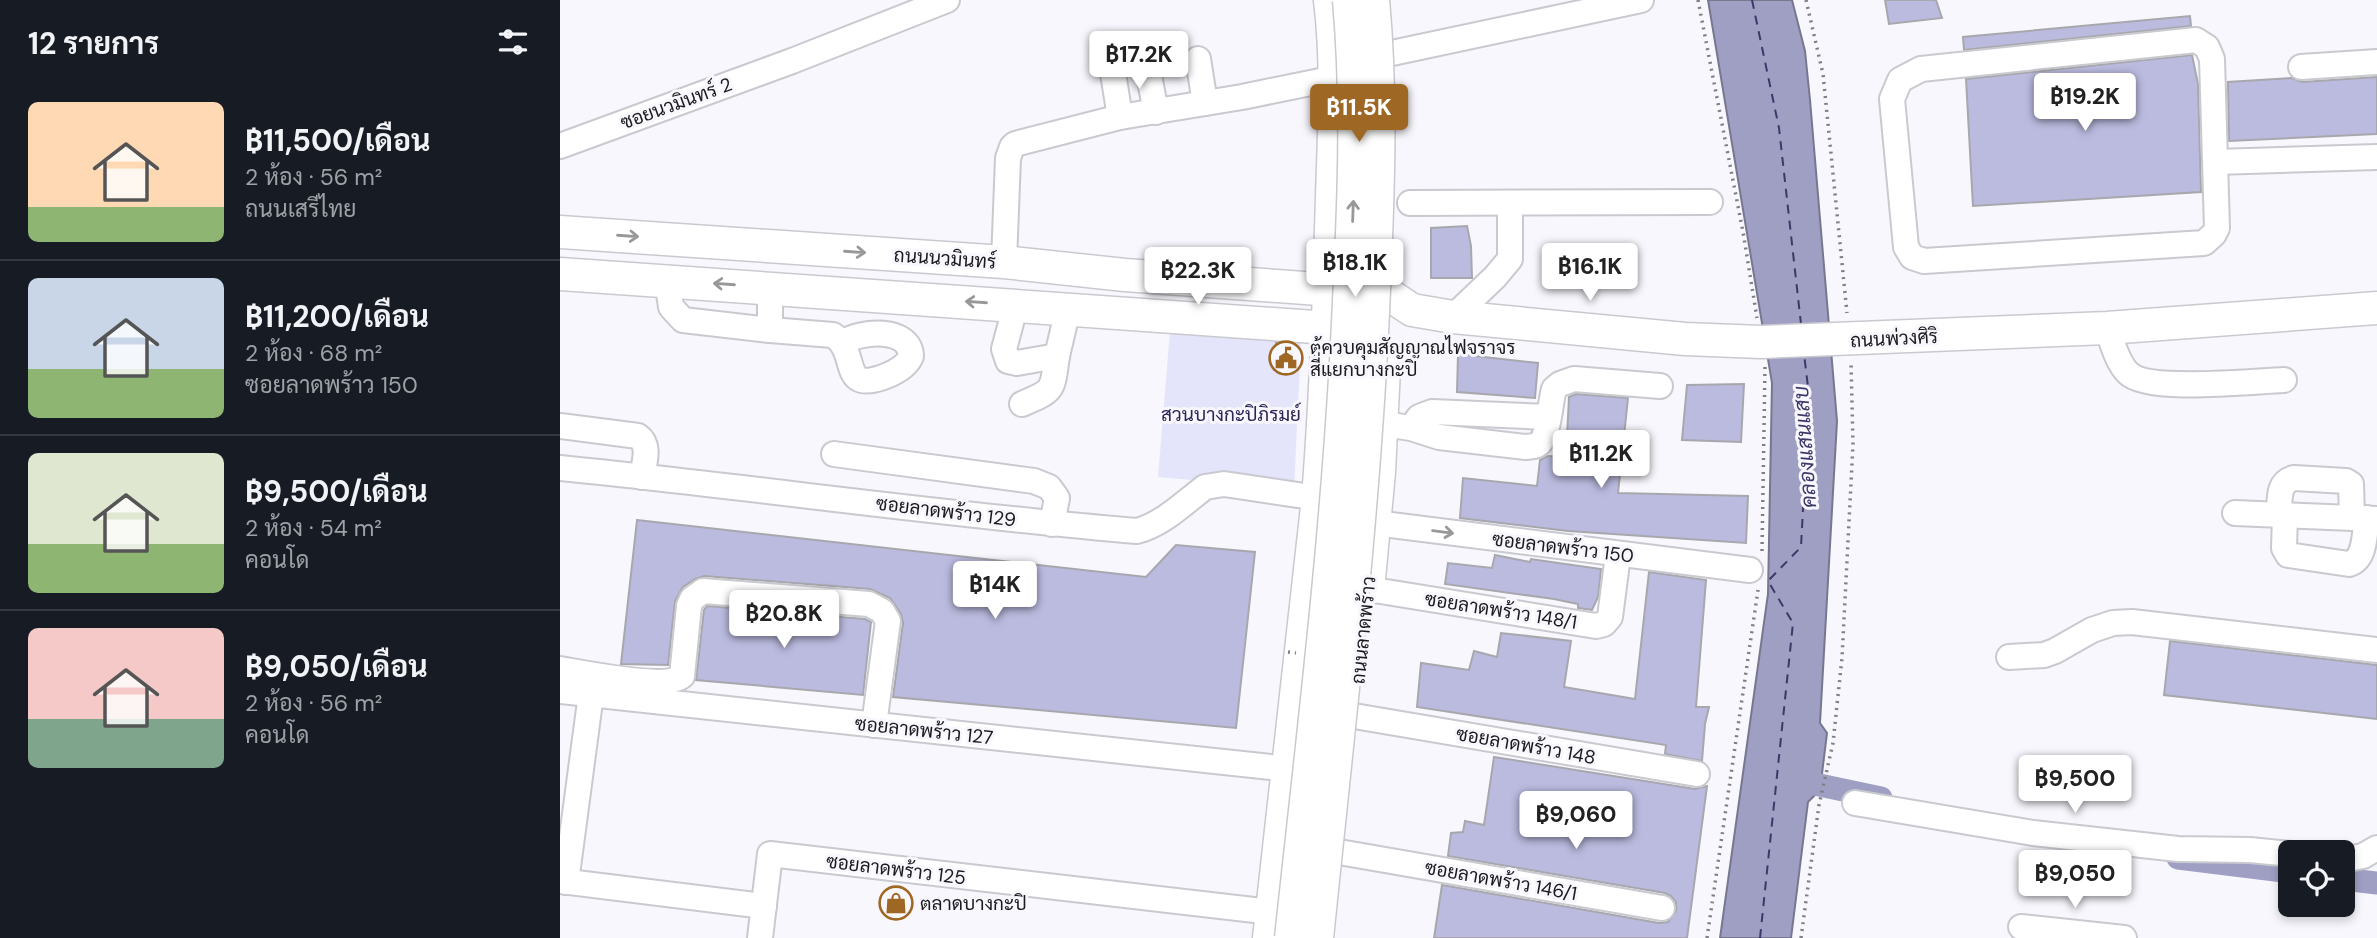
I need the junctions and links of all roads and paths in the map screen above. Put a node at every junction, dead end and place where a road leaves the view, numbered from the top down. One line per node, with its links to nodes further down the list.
1 (947, 0): 19 (street, ซอยนวมินทร์ 2)
2 (1331, 0): 15 (main road)
3 (1349, 0): 81 (main road, one-way to 3, bridge)
4 (1373, 0): 82 (main road, bridge)
5 (1388, 0): 9 (main road, ถนนลาดพร้าว)
6 (1641, 0): 9 (street)
7 (1698, 0): 42 (path)
8 (1806, 0): 40 (path)
9 (1392, 53): 35 (main road, ถนนลาดพร้าว)
10 (1198, 59): 16 (street)
11 (2377, 62): 13 (street)
12 (1147, 65): 17 (street)
13 (2301, 67)
14 (1113, 73): 18 (street)
15 (1335, 78): 16 (street); 31 (main road)
16 (1205, 103): 17 (street)
17 (1156, 112): 18 (street)
18 (1120, 117): 26 (street)
19 (560, 146)
20 (2377, 156): 21 (street)
21 (2216, 162): 21 (street)
22 (1710, 202): 24 (street)
23 (1410, 203): 24 (street)
24 (1510, 204): 36 (street)
25 (560, 232): 26 (main road, ถนนนวมินทร์, one-way to 26)
26 (1004, 262): 27 (main road, ถนนนวมินทร์)
27 (1072, 269): 31 (main road, ถนนนวมินทร์); 34 (main road)
28 (560, 274): 29 (main road)
29 (667, 280): 30 (main road, one-way to 29); 39 (street)
30 (770, 288): 32 (main road, one-way to 30); 39 (street)
31 (1329, 290): 35 (main road, ถนนพ่วงศิริ); 37 (main road)
32 (1016, 304): 34 (main road); 43 (street)
33 (2377, 308): 38 (main road, ถนนพ่วงศิริ)
34 (1068, 309): 37 (main road); 43 (street)
35 (1396, 309): 36 (main road, ถนนพ่วงศิริ); 37 (main road, ถนนพ่วงศิริ); 48 (main road, ถนนลาดพร้าว)
36 (1453, 317): 42 (main road, ถนนพ่วงศิริ)
37 (1329, 328): 52 (main road)
38 (2107, 328): 40 (main road, ถนนพ่วงศิริ); 44 (street)
39 (770, 330): 41 (street)
40 (1847, 340): 42 (main road, ถนนพ่วงศิริ); 85 (path)
41 (843, 342)
42 (1762, 342): 59 (path)
43 (1057, 356): 46 (street)
44 (2284, 380)
45 (1660, 386): 48 (street)
46 (1022, 404)
47 (560, 426): 51 (street)
48 (1397, 426): 56 (main road, ถนนลาดพร้าว)
49 (834, 454): 57 (street)
50 (560, 468): 51 (street, ซอยลาดพร้าว 129)
51 (642, 477): 57 (street, ซอยลาดพร้าว 129)
52 (1318, 498): 57 (street, ซอยลาดพร้าว 129); 68 (main road)
53 (2235, 513): 54 (street)
54 (2282, 515): 55 (street); 55 (street); 55 (street)
55 (2365, 518)
56 (1375, 523): 58 (street, ซอยลาดพร้าว 150, one-way to 58); 60 (main road, ถนนลาดพร้าว)
57 (1052, 524)
58 (1618, 555): 59 (street, ซอยลาดพร้าว 150); 60 (street, ซอยลาดพร้าว 148/1)
59 (1757, 570): 84 (path)
60 (1368, 589): 66 (main road, ถนนลาดพร้าว)
61 (2377, 650): 62 (street)
62 (2008, 657)
63 (560, 669): 67 (street)
64 (560, 691): 65 (street, ซอยลาดพร้าว 127)
65 (591, 694): 67 (street, ซอยลาดพร้าว 127); 75 (street)
66 (1354, 716): 69 (street, ซอยลาดพร้าว 148); 72 (main road, ถนนลาดพร้าว)
67 (874, 725): 68 (street, ซอยลาดพร้าว 127)
68 (1289, 769): 78 (main road)
69 (1697, 774)
70 (1855, 803): 73 (street)
71 (2377, 848): 74 (street)
72 (1339, 852): 77 (street, ซอยลาดพร้าว 146/1); 83 (main road, ถนนลาดพร้าว)
73 (2278, 853)
74 (2355, 858)
75 (563, 881): 76 (street)
76 (764, 906): 78 (street, ซอยลาดพร้าว 125); 80 (street, ซอยลาดพร้าว 125)
77 (1662, 908)
78 (1271, 925)
79 (2021, 927): 86 (street)
80 (760, 938)
81 (1291, 938)
82 (1317, 938)
83 (1330, 938)
84 (1707, 938)
85 (1801, 938)
86 (2124, 938)

